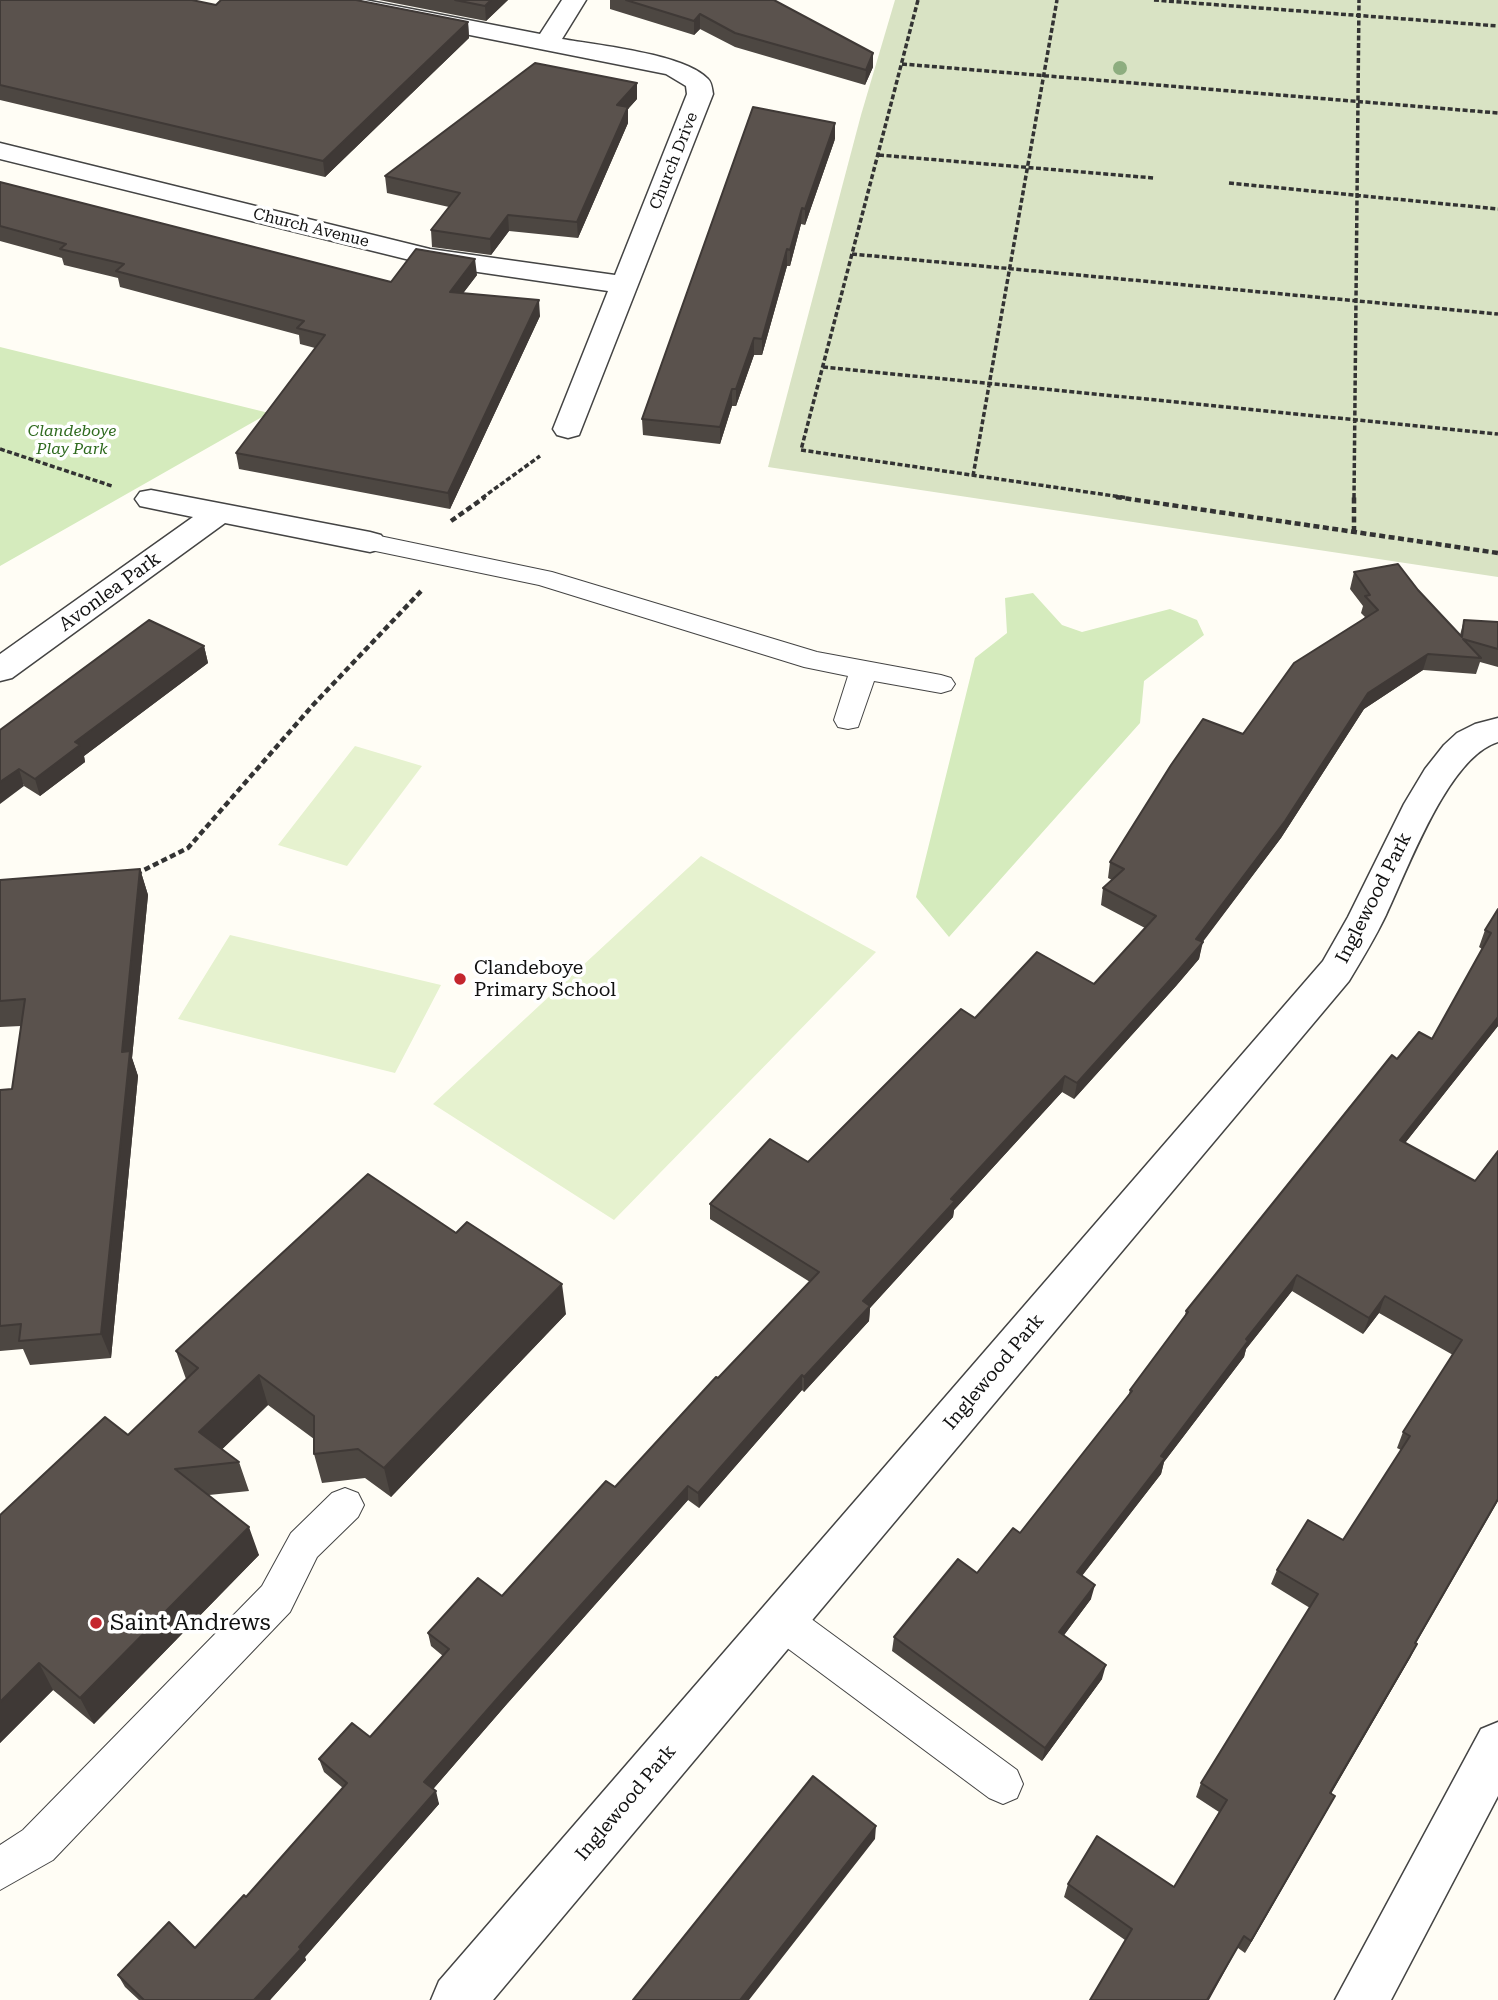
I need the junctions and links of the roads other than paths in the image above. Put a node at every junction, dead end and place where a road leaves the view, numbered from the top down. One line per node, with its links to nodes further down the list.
1 (329, 0): 3 (street, Church Drive)
2 (574, 0): 3 (street)
3 (548, 41): 5 (street, Church Drive)
4 (0, 151): 5 (street, Church Avenue)
5 (625, 285): 6 (street, Church Drive)
6 (568, 429)
7 (150, 499): 8 (street)
8 (219, 513): 9 (street); 10 (street, Avonlea Park)
9 (370, 542): 11 (lane)
10 (0, 670)
11 (864, 670): 12 (lane); 13 (lane)
12 (941, 684)
13 (848, 720)
14 (1498, 730): 16 (street, Inglewood Park)
15 (345, 1505): 19 (lane)
16 (781, 1620): 18 (lane); 20 (street, Inglewood Park)
17 (1498, 1746): 21 (street)
18 (1003, 1784)
19 (0, 1869)
20 (458, 2000)
21 (1362, 2000)

